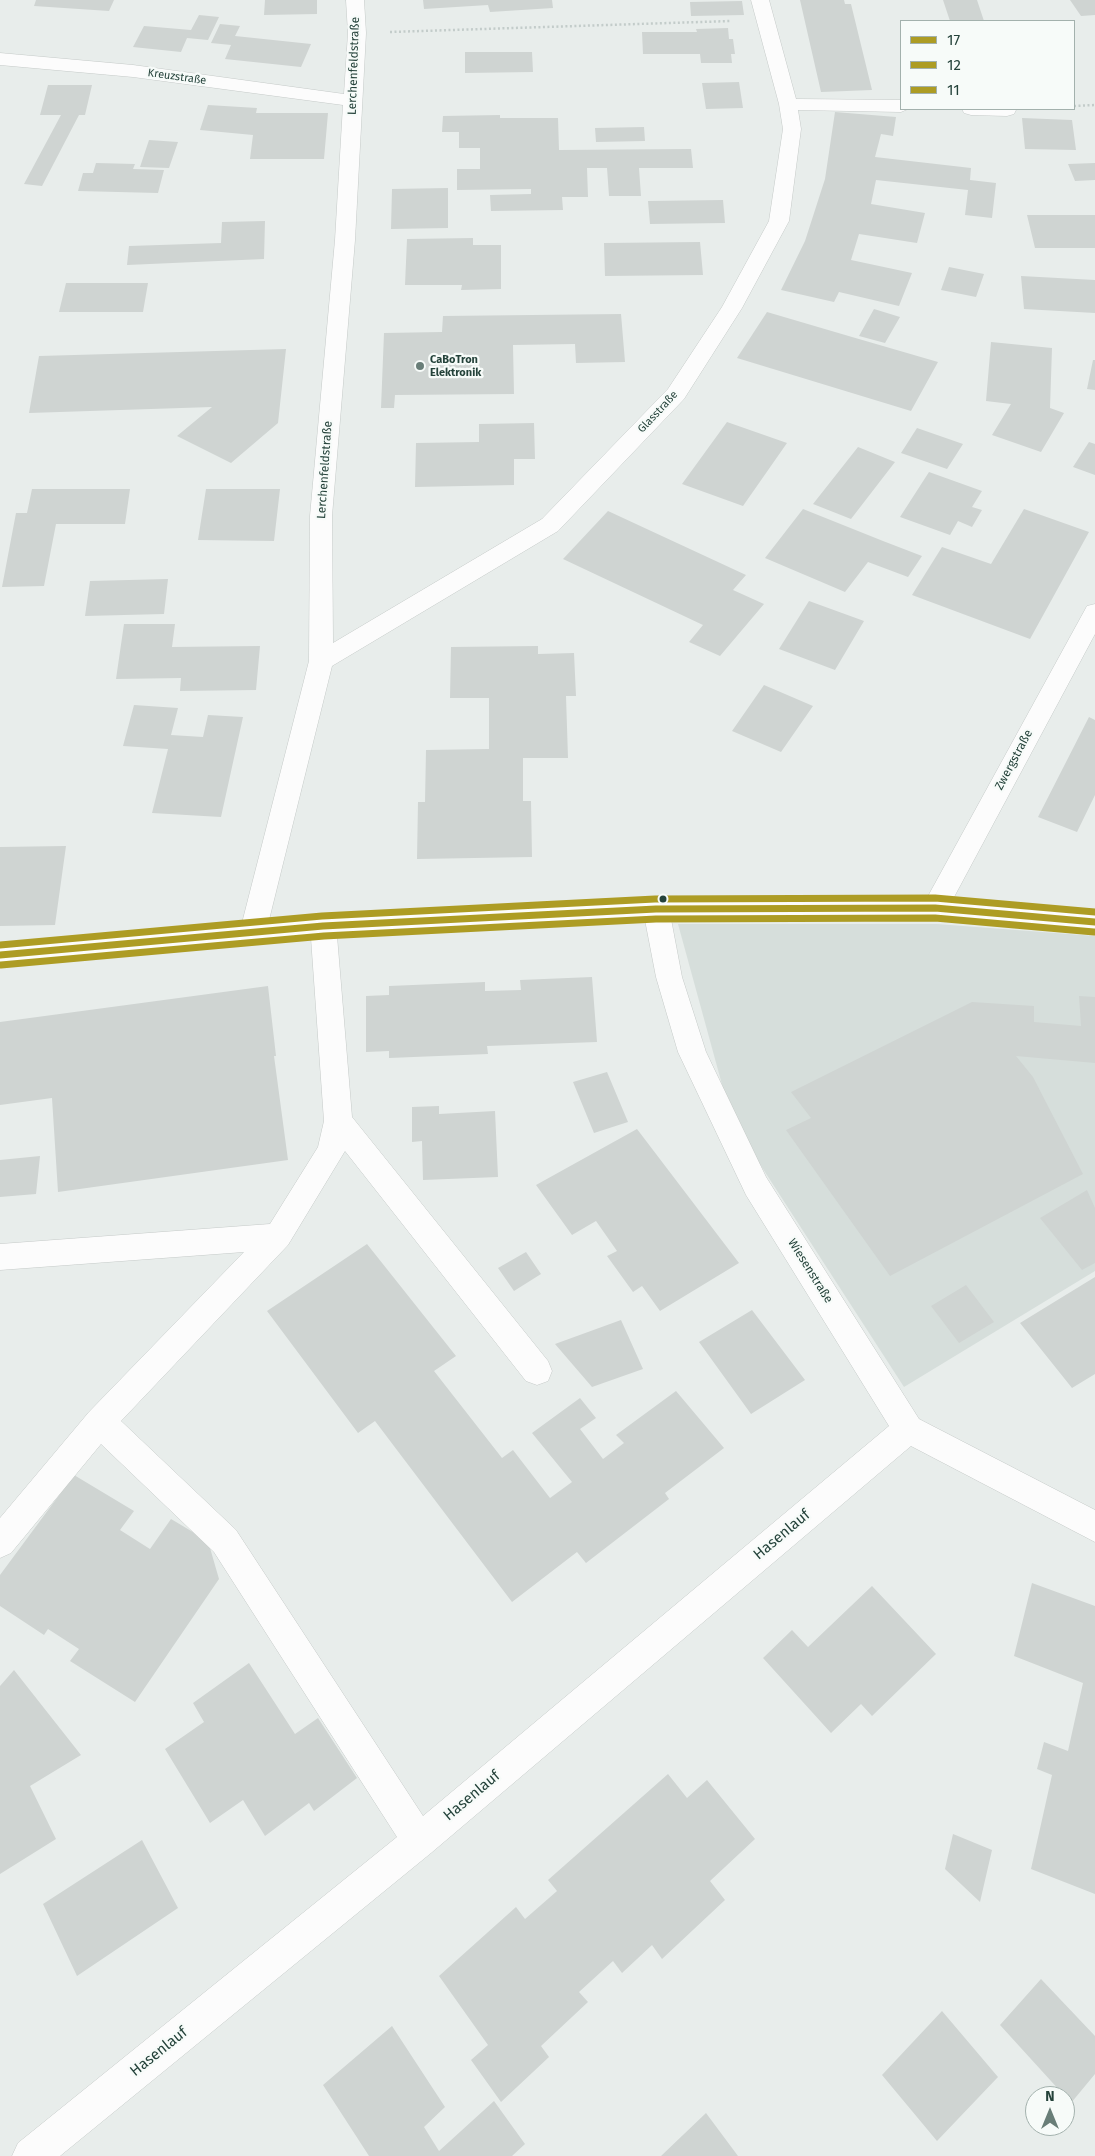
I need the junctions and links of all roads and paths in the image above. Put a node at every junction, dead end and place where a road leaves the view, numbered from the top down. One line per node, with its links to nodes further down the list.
1 (355, 0): 3 (street, Lerchenfeldstraße)
2 (763, 10): 3 (path); 6 (street, Glasstraße)
3 (357, 33): 5 (street, Lerchenfeldstraße)
4 (0, 59): 5 (street, Kreuzstraße)
5 (353, 101): 11 (street, Lerchenfeldstraße)
6 (788, 104): 8 (street); 11 (street, Glasstraße)
7 (1095, 105): 9 (path)
8 (900, 106)
9 (1075, 106)
10 (1095, 612): 12 (street, Zwergstraße)
11 (321, 662): 16 (street, Lerchenfeldstraße)
12 (935, 908): 13 (street); 14 (street)
13 (656, 909): 15 (street); 23 (street, Wiesenstraße)
14 (1095, 922)
15 (323, 926): 16 (street); 18 (street)
16 (253, 932): 17 (street)
17 (0, 955)
18 (338, 1121): 19 (street); 21 (street)
19 (278, 1236): 20 (street); 22 (street)
20 (0, 1257)
21 (537, 1371)
22 (100, 1422): 25 (street); 26 (street)
23 (908, 1429): 24 (street); 26 (street, Hasenlauf)
24 (1095, 1527)
25 (0, 1542)
26 (419, 1841): 27 (street, Hasenlauf)
27 (31, 2156)

